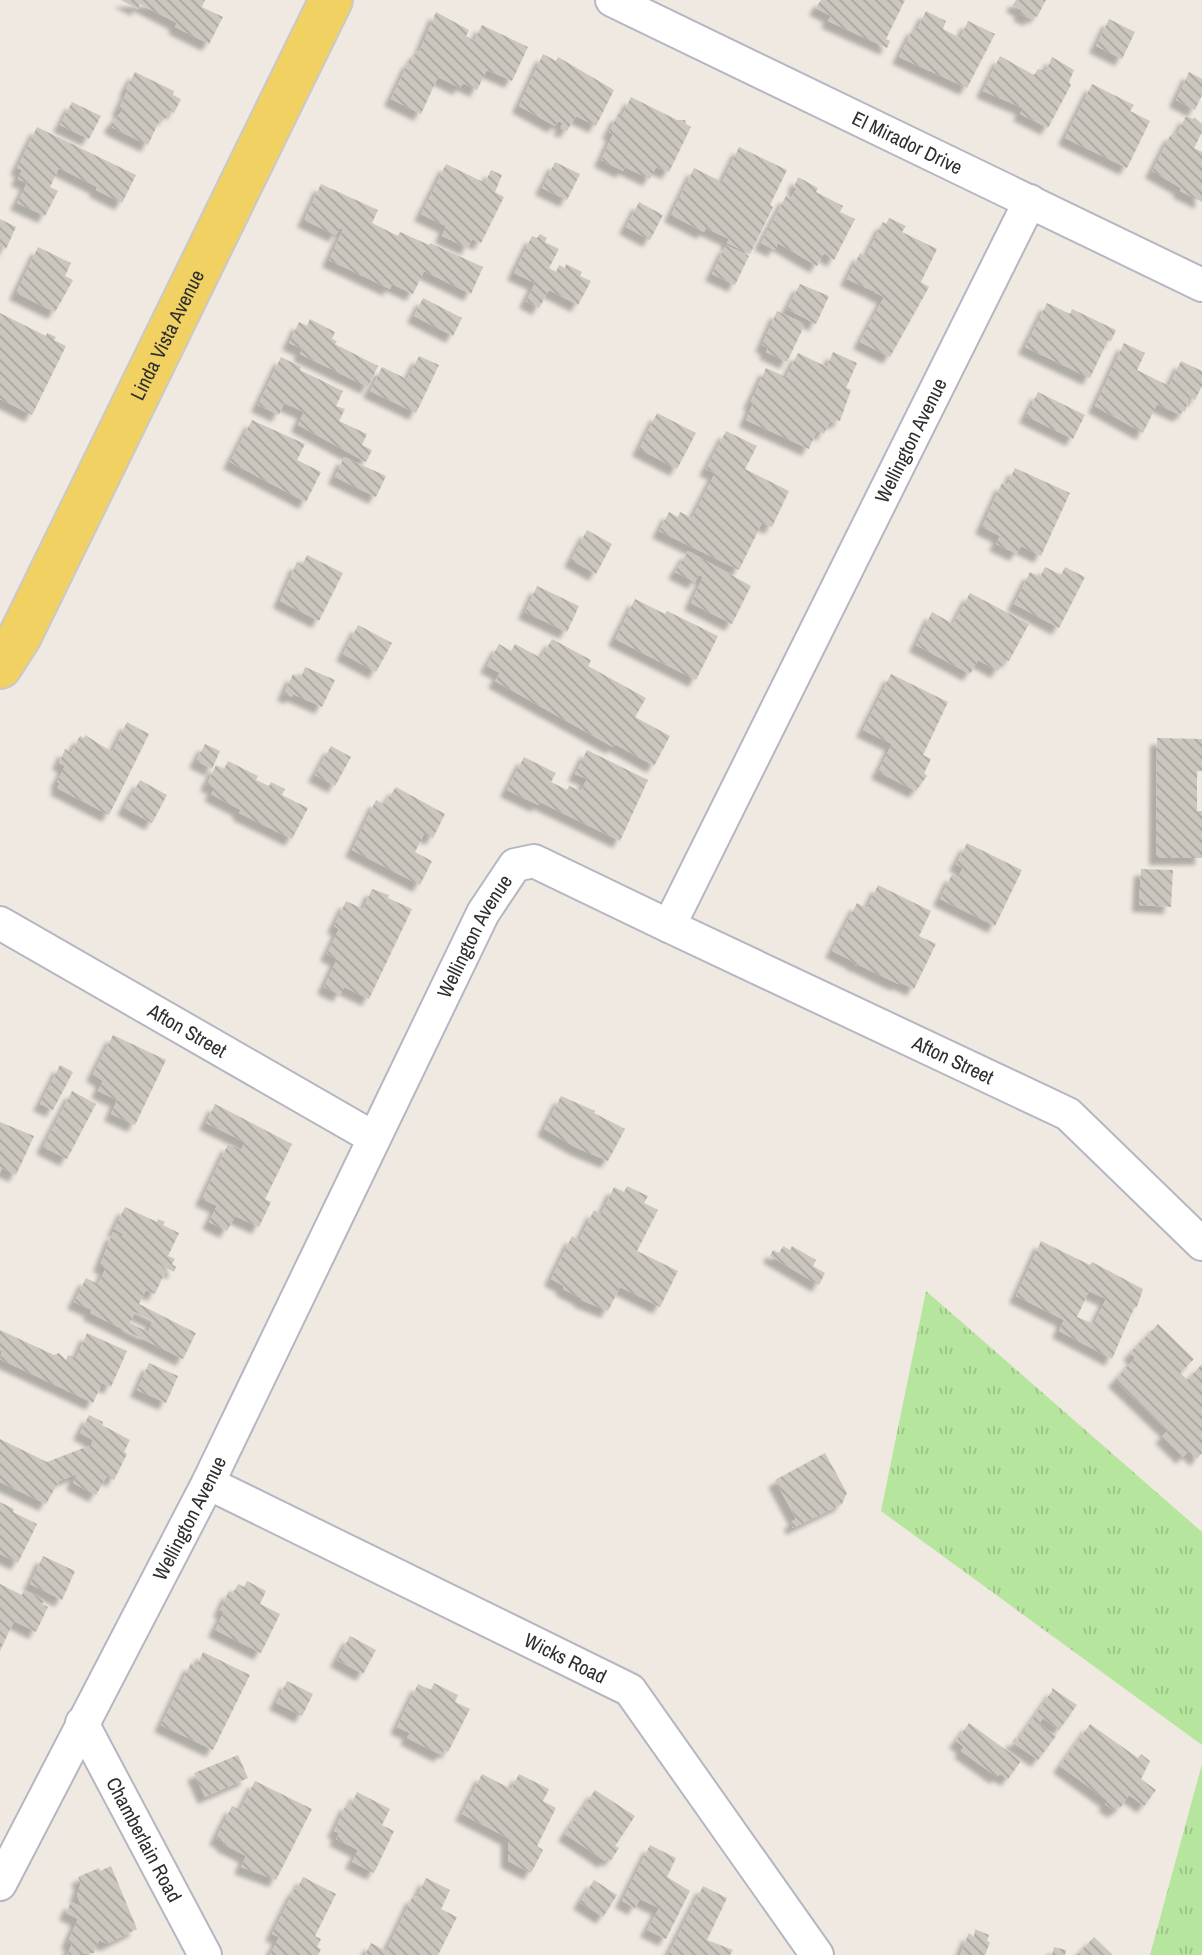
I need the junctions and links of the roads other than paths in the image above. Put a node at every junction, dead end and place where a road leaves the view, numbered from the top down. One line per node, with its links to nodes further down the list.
1 (331, 0): 5 (main road, Linda Vista Avenue)
2 (612, 0): 3 (street, El Mirador Drive)
3 (1030, 201): 4 (street, El Mirador Drive); 7 (street, Wellington Avenue)
4 (1202, 285)
5 (0, 667)
6 (0, 923): 8 (street, Afton Street)
7 (669, 926): 8 (street, Wellington Avenue); 9 (street, Afton Street)
8 (374, 1138): 10 (street, Wellington Avenue)
9 (1202, 1244)
10 (208, 1483): 11 (street, Wellington Avenue); 14 (street, Wicks Road)
11 (82, 1723): 12 (street, Wellington Avenue); 13 (street, Chamberlain Road)
12 (0, 1884)
13 (205, 1955)
14 (817, 1955)

